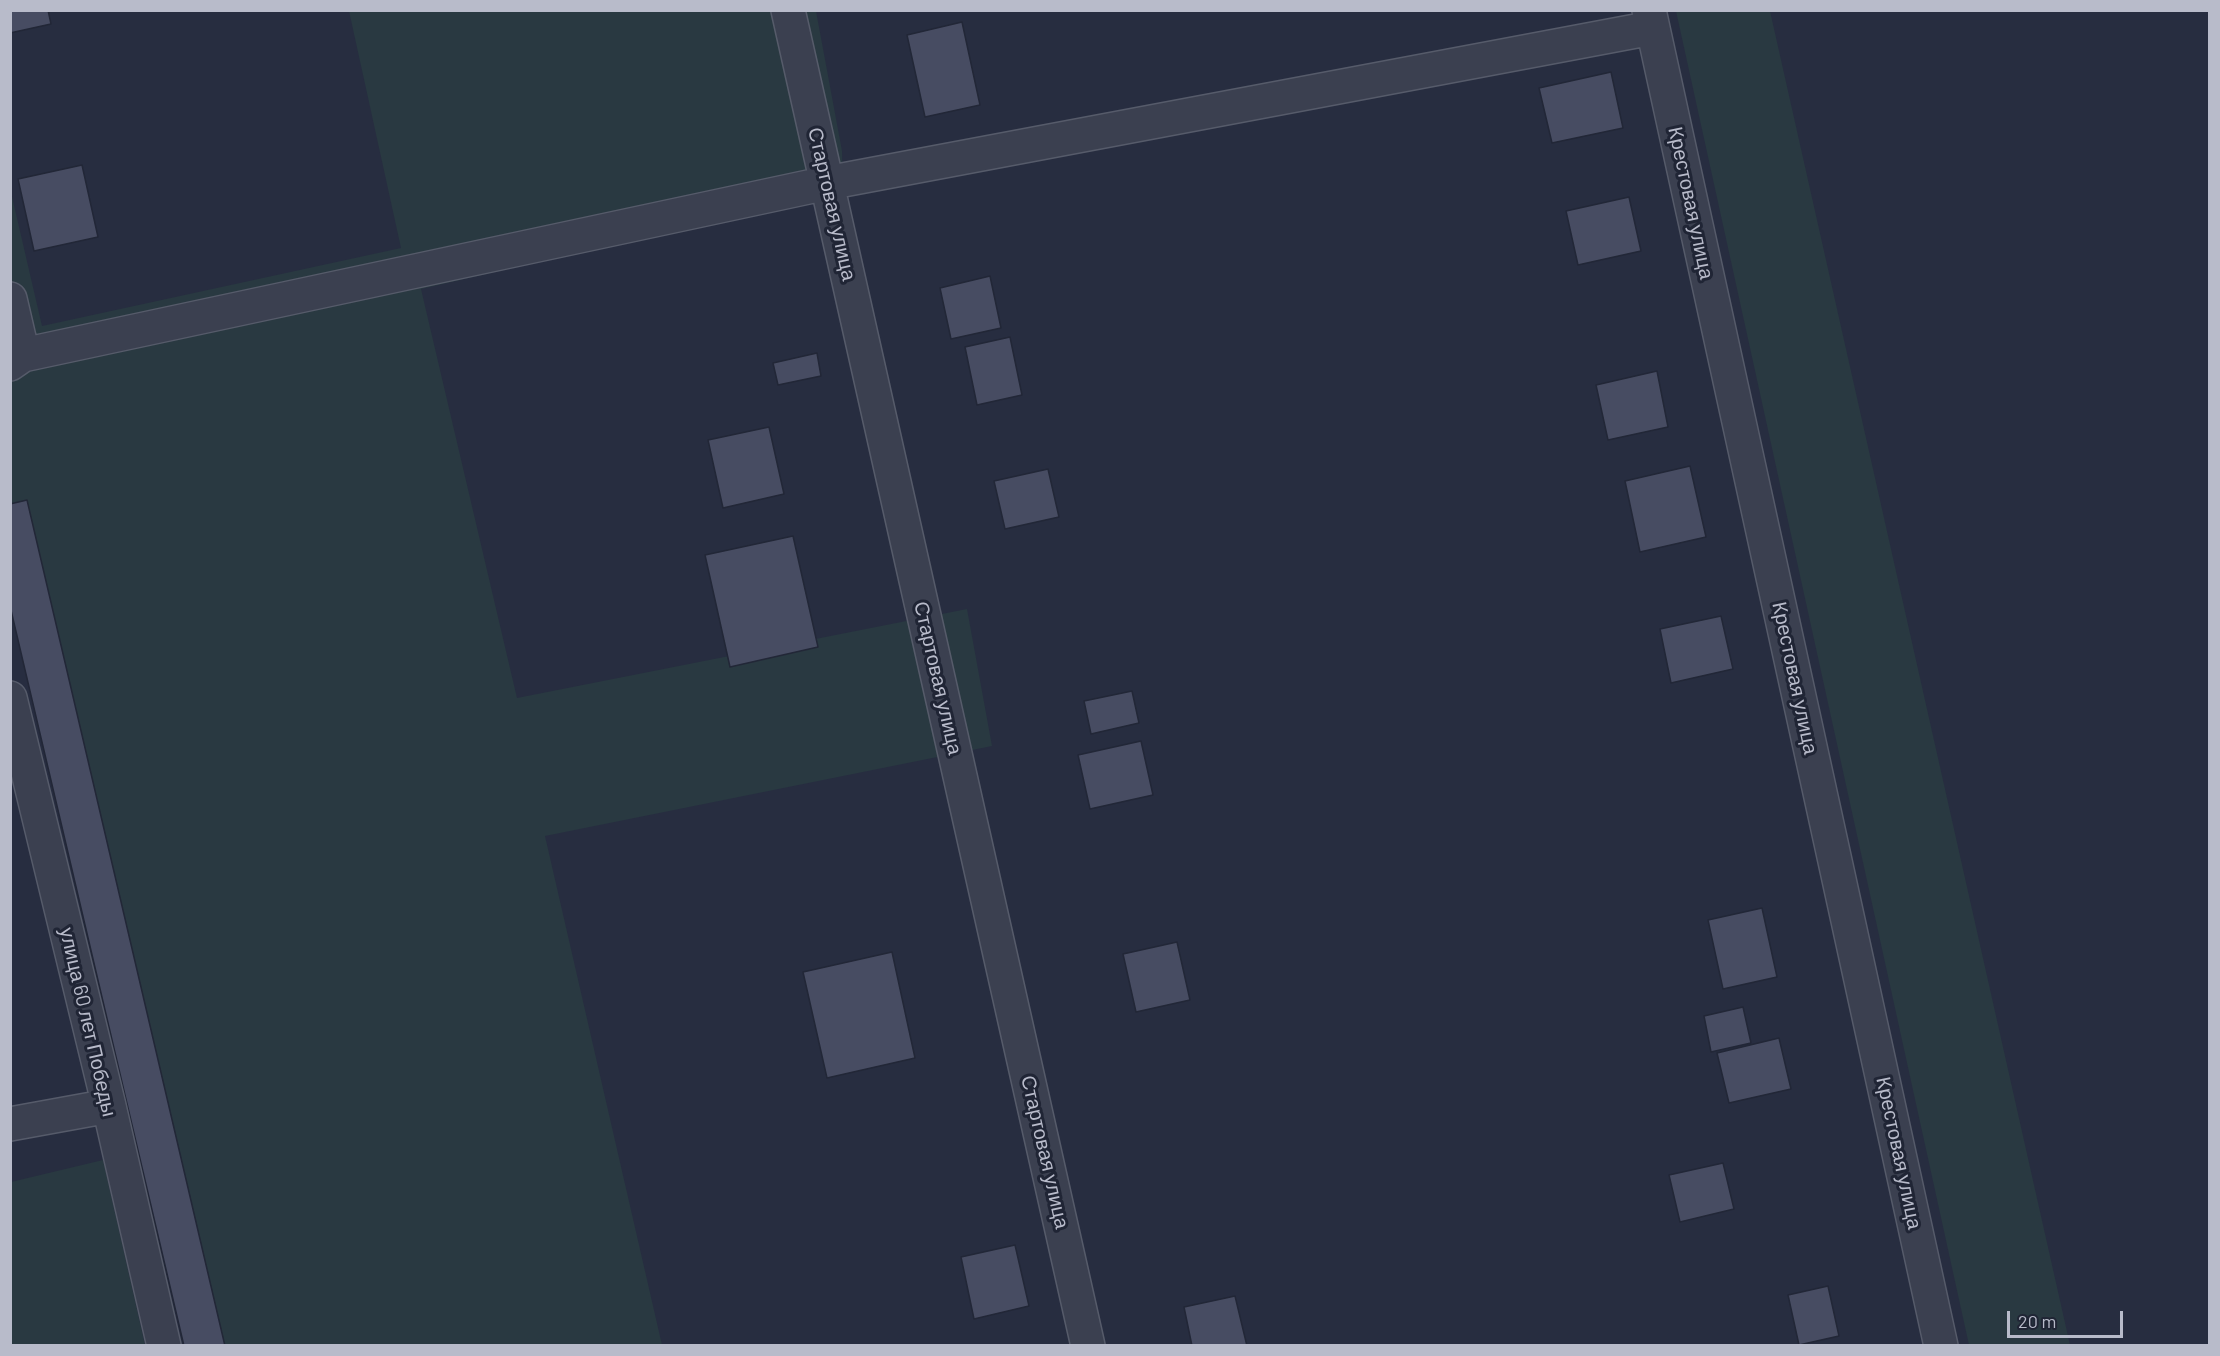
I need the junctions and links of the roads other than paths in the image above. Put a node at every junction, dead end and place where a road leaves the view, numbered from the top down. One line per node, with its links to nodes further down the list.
1 (788, 10): 3 (street, Стартовая улица)
2 (1651, 19): 3 (street); 11 (street, Крестовая улица)
3 (827, 183): 5 (street); 10 (street, Стартовая улица)
4 (10, 299): 5 (street)
5 (17, 360)
6 (10, 698): 7 (street, улица 60 лет Победы)
7 (109, 1106): 8 (street); 9 (street, улица 60 лет Победы)
8 (10, 1124)
9 (164, 1346)
10 (1088, 1346)
11 (1941, 1346)

